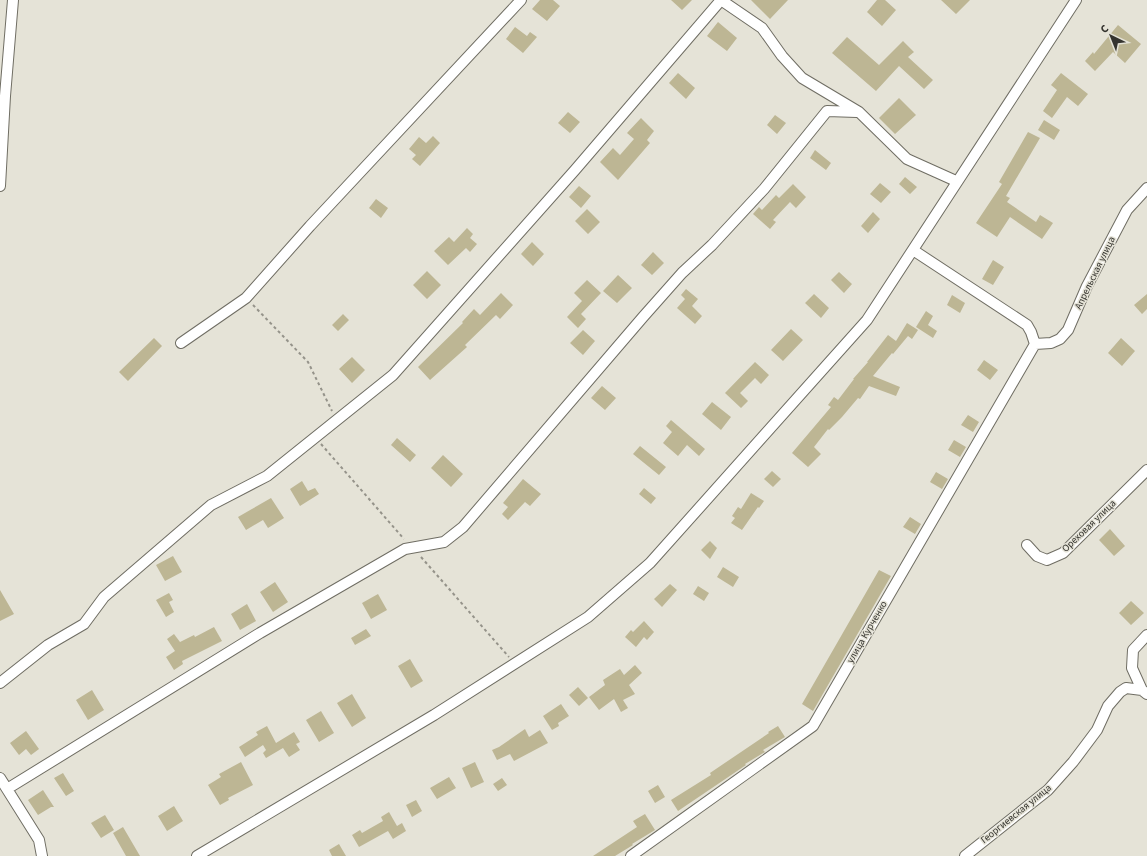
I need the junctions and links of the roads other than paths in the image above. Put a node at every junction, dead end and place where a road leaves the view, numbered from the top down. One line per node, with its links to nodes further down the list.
1 (13, 0): 7 (street)
2 (521, 0): 10 (street)
3 (721, 0): 5 (street); 15 (street)
4 (1076, 0): 6 (street)
5 (859, 112): 6 (street); 18 (street)
6 (956, 181): 9 (street)
7 (0, 186)
8 (1145, 191): 11 (street, Апрельская улица)
9 (913, 250): 11 (street); 20 (street)
10 (181, 344)
11 (1035, 344): 21 (street, улица Курченко)
12 (1147, 470): 13 (street, Ореховая улица)
13 (1027, 545)
14 (1147, 635): 16 (street)
15 (0, 683)
16 (1145, 692): 22 (street, Георгиевская улица)
17 (0, 778): 18 (street)
18 (7, 789): 19 (street)
19 (42, 856)
20 (197, 856)
21 (631, 856)
22 (964, 856)

